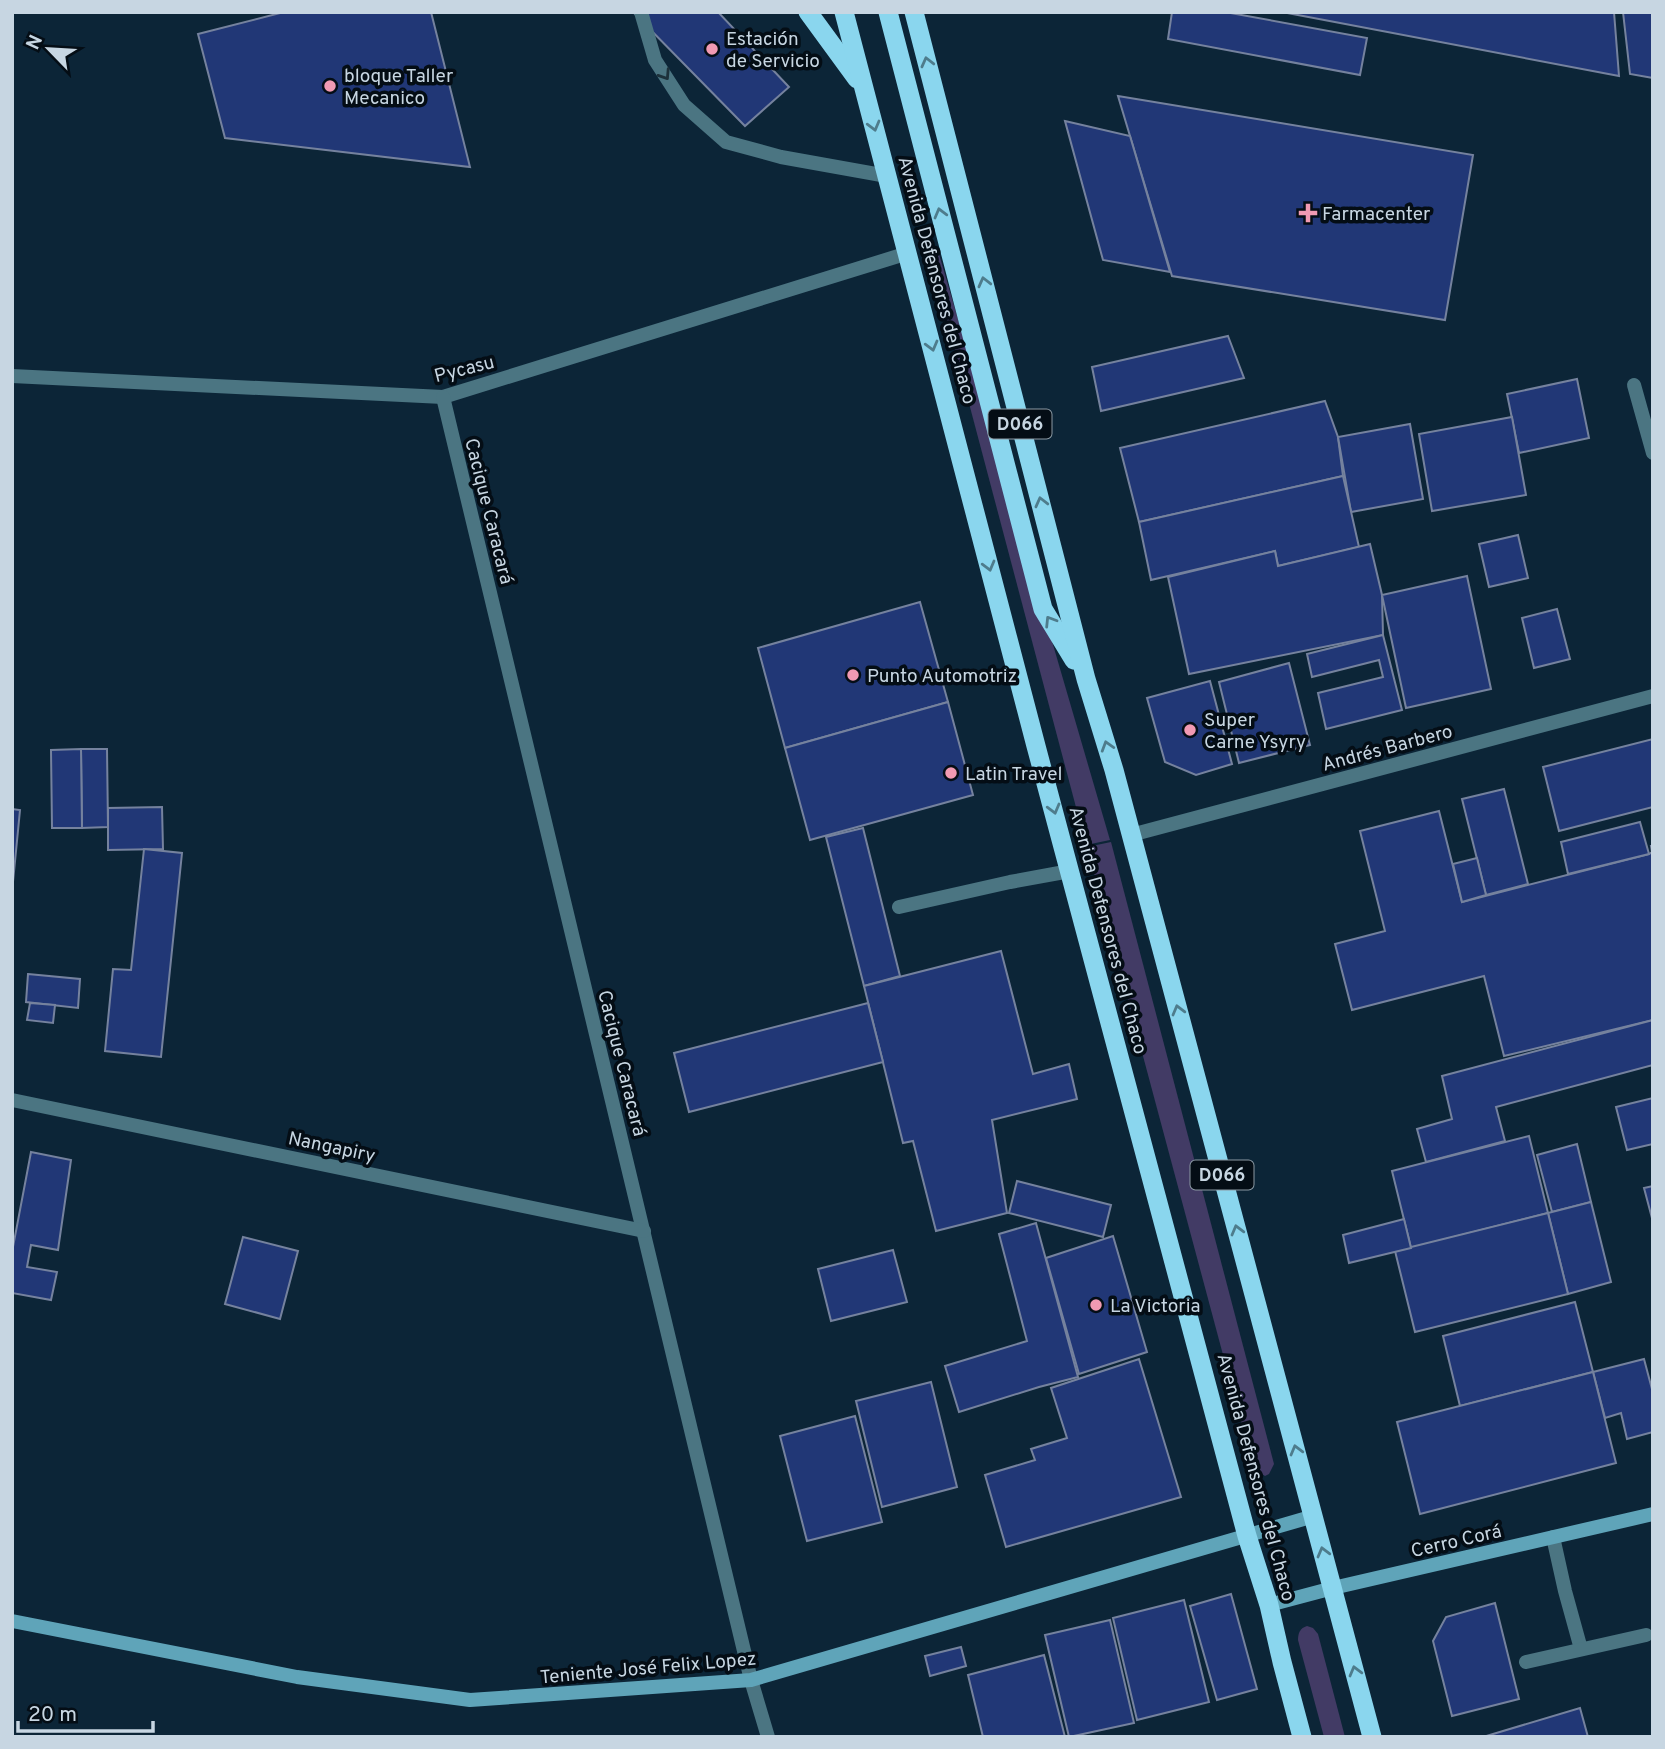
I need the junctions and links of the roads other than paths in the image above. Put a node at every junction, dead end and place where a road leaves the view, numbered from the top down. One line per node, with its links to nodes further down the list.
1 (640, 12): 7 (street, one-way to 7)
2 (808, 12): 6 (highway)
3 (844, 12): 6 (highway, Avenida Defensores del Chaco)
4 (888, 12): 13 (highway, one-way to 4)
5 (914, 12): 13 (highway, D066, one-way to 5)
6 (863, 87): 7 (highway, Avenida Defensores del Chaco, one-way to 7)
7 (887, 176): 8 (highway, Avenida Defensores del Chaco)
8 (908, 253): 11 (street, Pycasu); 16 (highway, Avenida Defensores del Chaco, one-way to 16)
9 (12, 376): 11 (street, Pycasu)
10 (1634, 385): 12 (street)
11 (443, 397): 19 (street, Cacique Caracará)
12 (1653, 453)
13 (1086, 679): 15 (highway, D066, one-way to 13)
14 (1653, 696): 15 (street, Andrés Barbero)
15 (1131, 835): 21 (highway, D066, one-way to 15)
16 (1070, 871): 17 (street); 22 (highway, Avenida Defensores del Chaco)
17 (899, 907)
18 (12, 1100): 19 (street, Nangapiry)
19 (644, 1231): 30 (street, Cacique Caracará)
20 (1653, 1514): 23 (main road, Cerro Corá)
21 (1314, 1516): 22 (main road, Teniente José Felix Lopez); 24 (highway, D066, one-way to 21)
22 (1247, 1536): 25 (highway, Avenida Defensores del Chaco); 30 (main road, Teniente José Felix Lopez)
23 (1553, 1537): 24 (main road, Cerro Corá); 28 (street)
24 (1333, 1588): 25 (main road, Cerro Corá); 33 (highway, D066, one-way to 24)
25 (1269, 1605): 32 (highway, Avenida Defensores del Chaco)
26 (12, 1621): 30 (main road, Teniente José Felix Lopez)
27 (1646, 1635): 28 (street)
28 (1581, 1650): 29 (street)
29 (1526, 1662)
30 (751, 1680): 31 (street, Cacique Caracará)
31 (768, 1737)
32 (1302, 1737)
33 (1372, 1737)

